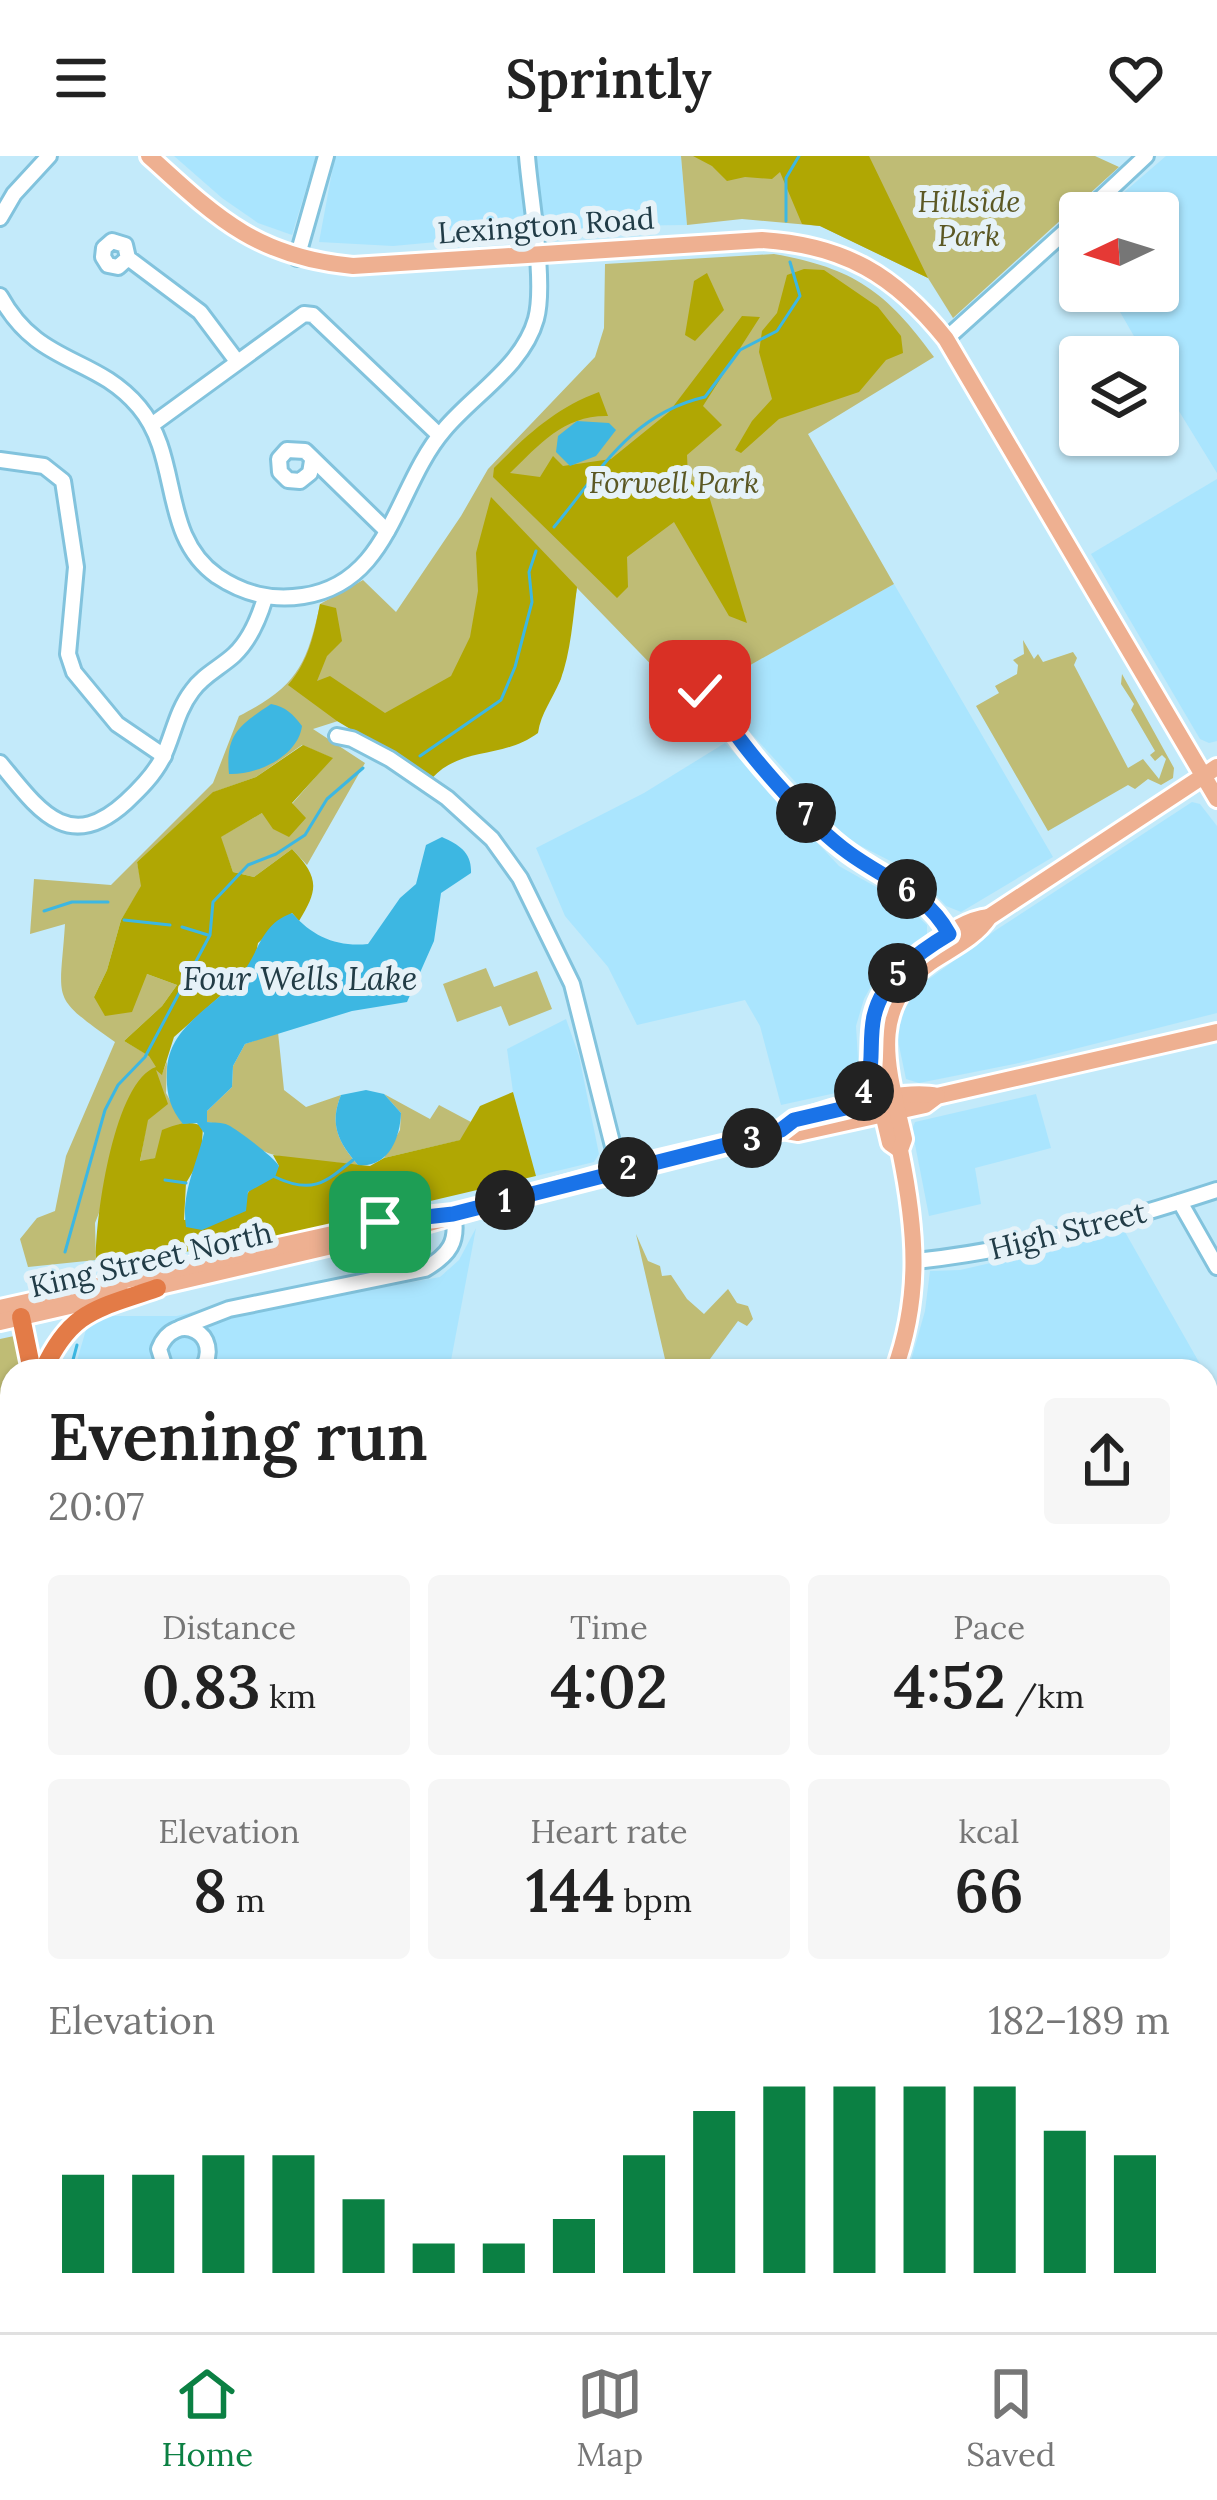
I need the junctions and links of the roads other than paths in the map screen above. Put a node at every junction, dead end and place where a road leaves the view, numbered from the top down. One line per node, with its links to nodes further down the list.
1 (49, 156): 7 (street)
2 (149, 156): 11 (main road, Lexington Road)
3 (326, 156): 11 (street)
4 (527, 156): 9 (street)
5 (1146, 156): 6 (street)
6 (1108, 192)
7 (0, 218)
8 (1059, 237): 13 (street)
9 (536, 255): 11 (main road, Lexington Road); 13 (main road, Lexington Road); 16 (street)
10 (128, 258): 14 (street)
11 (297, 258)
12 (0, 296): 15 (street)
13 (946, 339): 25 (main road, Lexington Road)
14 (236, 360): 15 (street); 16 (street)
15 (153, 424): 20 (street)
16 (439, 435): 19 (street)
17 (0, 460): 23 (street)
18 (312, 461): 19 (street)
19 (387, 531): 20 (street)
20 (265, 598): 23 (street)
21 (718, 706): 27 (street)
22 (337, 736): 33 (street)
23 (164, 756): 24 (street)
24 (0, 764)
25 (1210, 772): 26 (main road, Lexington Road); 27 (main road)
26 (1217, 799)
27 (952, 940): 29 (main road); 30 (main road)
28 (1217, 1032): 30 (main road, King Street North)
29 (874, 1059): 30 (main road); 31 (main road)
30 (890, 1105): 31 (main road, King Street North); 32 (main road, King Street North); 37 (main road)
31 (854, 1106): 32 (main road, King Street North)
32 (781, 1130): 33 (main road, King Street North)
33 (619, 1170): 36 (main road, King Street North)
34 (1217, 1190): 35 (street, High Street)
35 (1180, 1202): 37 (street, High Street); 38 (street)
36 (453, 1214): 39 (main road, King Street North); 40 (main road, King Street North); 43 (street)
37 (916, 1261): 48 (main road)
38 (1217, 1267)
39 (157, 1288): 41 (main road, King Street North); 45 (highway)
40 (0, 1307)
41 (21, 1317): 42 (main road, King Street North); 44 (highway)
42 (0, 1322)
43 (180, 1328): 46 (street); 47 (street)
44 (30, 1359)
45 (49, 1359)
46 (162, 1359)
47 (207, 1359)
48 (898, 1359)

